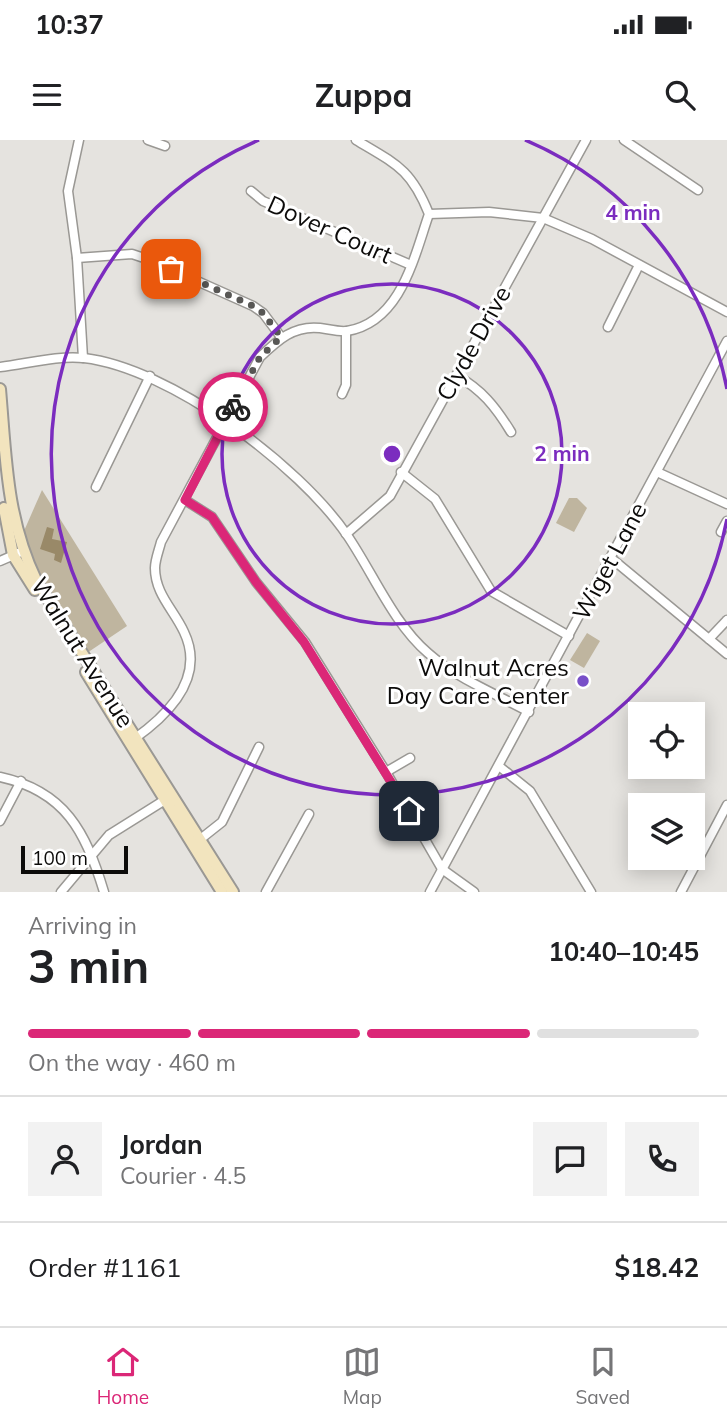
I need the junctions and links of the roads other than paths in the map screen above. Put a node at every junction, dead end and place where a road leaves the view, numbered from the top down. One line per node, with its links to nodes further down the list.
1 (79, 140): 11 (street)
2 (148, 140): 6 (street)
3 (356, 140): 9 (street)
4 (586, 140): 10 (street, Clyde Drive)
5 (624, 140): 7 (street)
6 (165, 146)
7 (698, 190)
8 (251, 191): 12 (street, Dover Court)
9 (429, 214): 10 (street); 12 (street)
10 (543, 218): 13 (street); 21 (street, Clyde Drive)
11 (77, 258): 17 (street); 19 (street)
12 (411, 265): 16 (street)
13 (639, 265): 14 (street); 15 (street)
14 (727, 312)
15 (608, 327)
16 (346, 331): 17 (street); 24 (street)
17 (281, 337): 25 (street)
18 (727, 341): 29 (street, Wiget Lane)
19 (83, 358): 20 (street); 22 (street)
20 (0, 367)
21 (456, 375): 26 (street); 28 (street, Clyde Drive)
22 (150, 376): 25 (street); 30 (street)
23 (0, 389): 36 (street, Walnut Avenue)
24 (342, 394)
25 (225, 422): 31 (street); 35 (street)
26 (511, 432)
27 (0, 467): 36 (street, Walnut Avenue)
28 (401, 472): 35 (street, Clyde Drive); 40 (street)
29 (657, 472): 32 (street); 37 (street, Wiget Lane)
30 (96, 487)
31 (185, 500): 44 (street); 48 (street)
32 (727, 504)
33 (727, 521): 34 (street)
34 (721, 532)
35 (346, 534): 43 (street)
36 (18, 553): 38 (street); 44 (street, Walnut Avenue)
37 (611, 558): 40 (street, Wiget Lane); 41 (street)
38 (0, 561)
39 (727, 620): 41 (street)
40 (569, 636): 43 (street, Wiget Lane)
41 (709, 639): 42 (street)
42 (727, 654)
43 (529, 712): 47 (street, Wiget Lane)
44 (133, 739): 51 (street, Walnut Avenue)
45 (259, 747): 55 (street)
46 (410, 758): 48 (street)
47 (500, 767): 57 (street, Wiget Lane); 65 (street)
48 (386, 772): 57 (street)
49 (0, 777): 50 (street)
50 (21, 781): 54 (street); 56 (street)
51 (167, 798): 55 (street, Walnut Avenue); 56 (street)
52 (727, 805): 66 (street)
53 (309, 814): 62 (street)
54 (0, 821)
55 (196, 842): 60 (street, Walnut Avenue); 61 (street, Walnut Avenue)
56 (93, 854): 58 (street); 59 (street)
57 (442, 869): 63 (street, Wiget Lane); 64 (street)
58 (61, 892)
59 (104, 892)
60 (222, 892)
61 (233, 892)
62 (266, 892)
63 (430, 892)
64 (474, 892)
65 (591, 892)
66 (681, 892)

